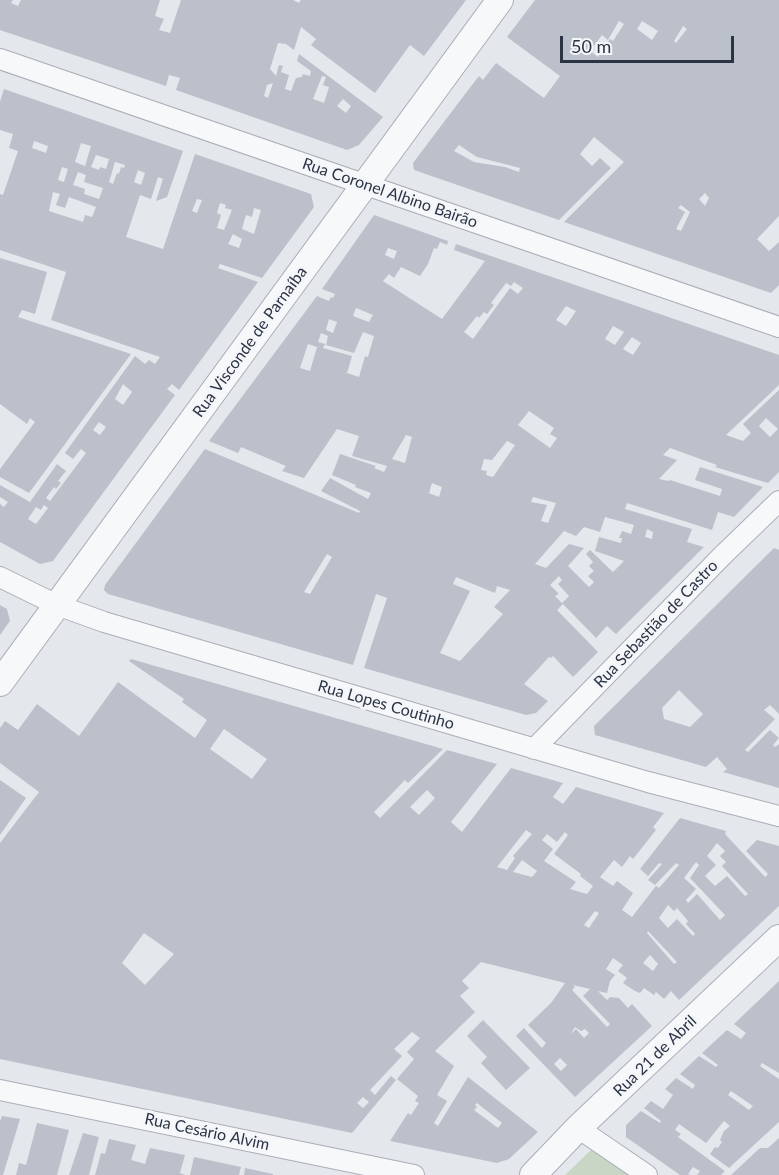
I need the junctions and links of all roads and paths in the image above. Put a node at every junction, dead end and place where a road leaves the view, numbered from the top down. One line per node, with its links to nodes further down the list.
1 (500, 0): 3 (street, Rua Visconde de Parnaíba)
2 (0, 59): 3 (street, Rua Coronel Albino Bairão)
3 (365, 185): 4 (street, Rua Coronel Albino Bairão); 7 (street, Rua Visconde de Parnaíba)
4 (779, 327)
5 (779, 501): 9 (street, Rua Sebastião de Castro)
6 (0, 577): 7 (street, Rua Lopes Coutinho)
7 (57, 605): 8 (street, Rua Visconde de Parnaíba); 9 (street, Rua Lopes Coutinho)
8 (0, 683)
9 (534, 749): 10 (street, Rua Lopes Coutinho)
10 (779, 816)
11 (779, 938): 13 (street, Rua 21 de Abril)
12 (0, 1090): 14 (street, Rua Cesário Alvim)
13 (578, 1128): 15 (street, Rua 21 de Abril); 16 (street)
14 (414, 1175)
15 (533, 1175)
16 (647, 1175)

